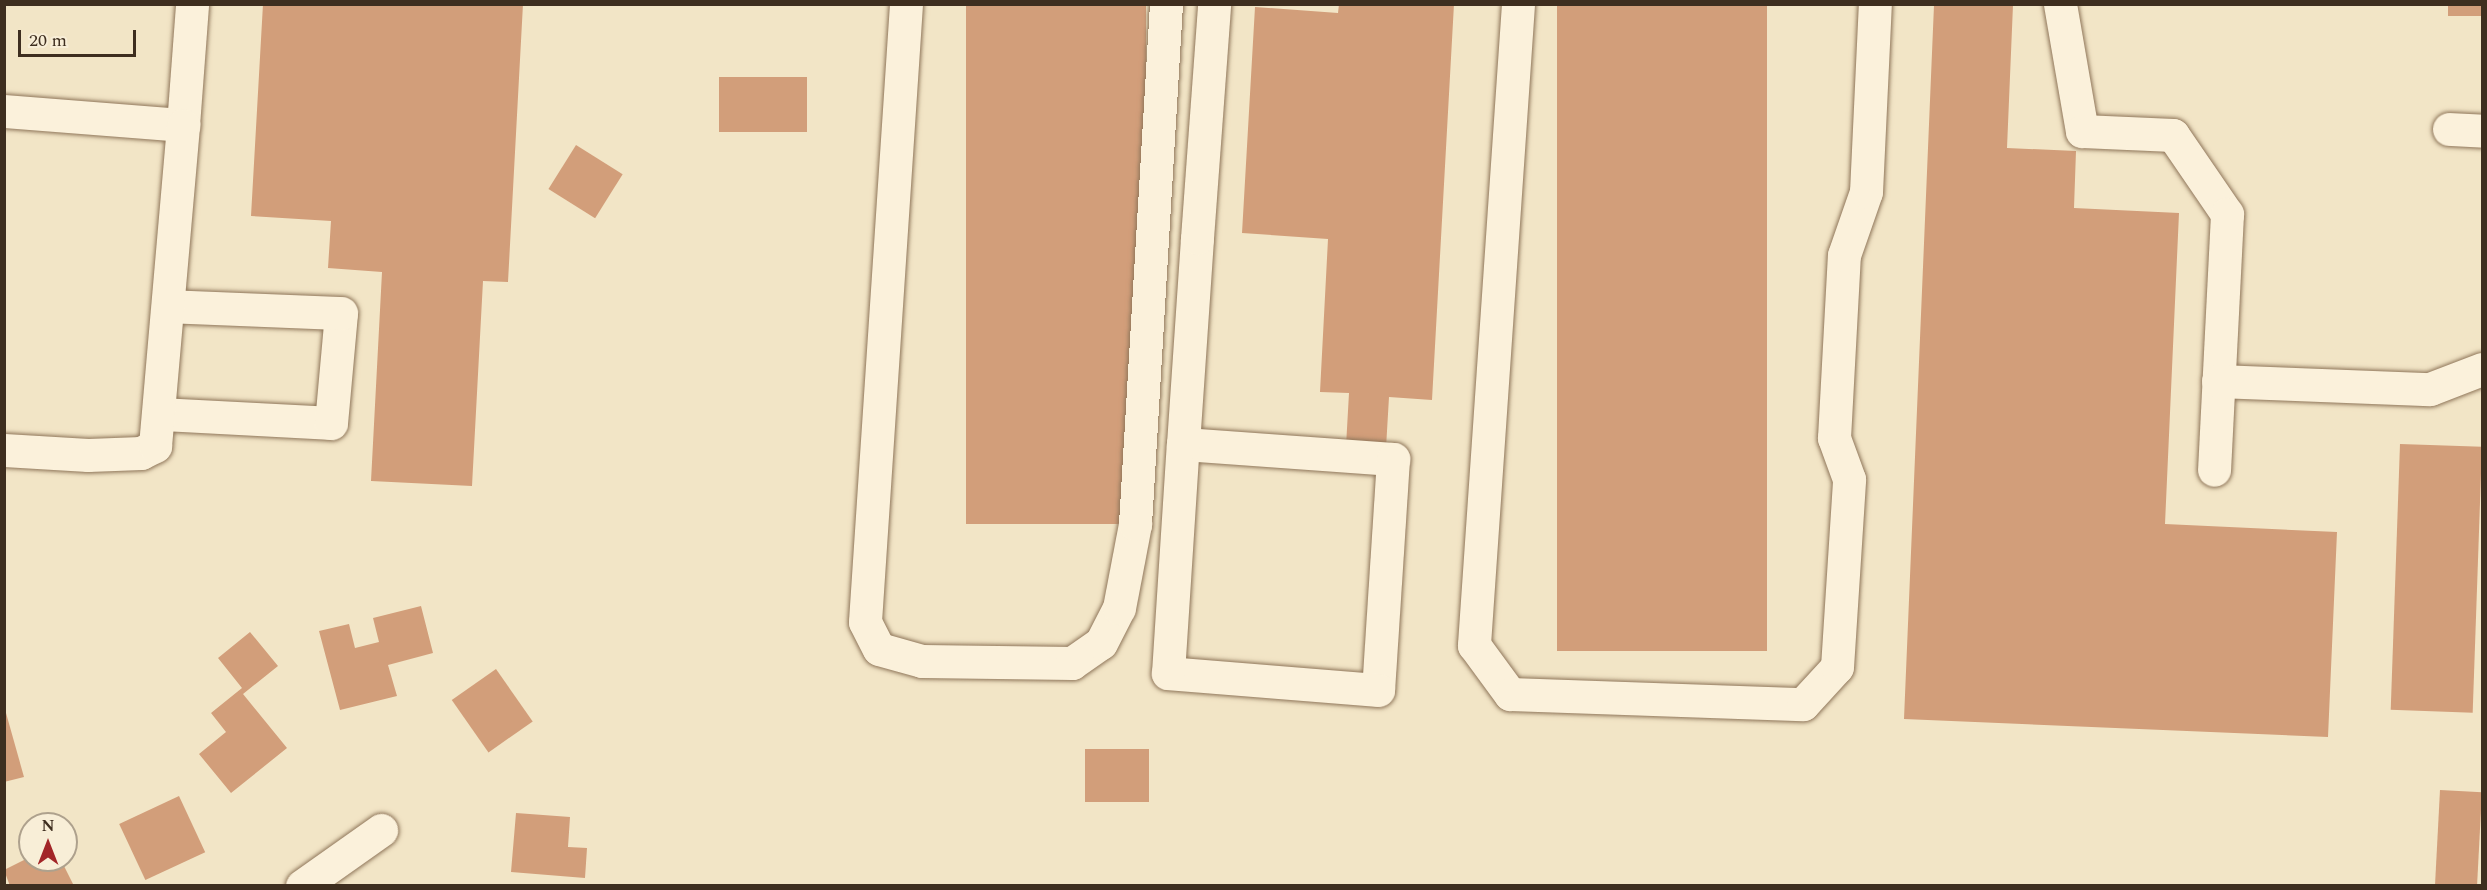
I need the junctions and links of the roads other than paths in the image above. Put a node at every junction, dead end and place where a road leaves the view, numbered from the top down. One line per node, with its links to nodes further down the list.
1 (192, 4): 9 (street)
2 (906, 4): 3 (street)
3 (1166, 4)
4 (1214, 4): 16 (street)
5 (1518, 4): 6 (street)
6 (1875, 4)
7 (2060, 4): 14 (street)
8 (4, 111): 9 (street)
9 (183, 125): 12 (street)
10 (2450, 129): 11 (street)
11 (2482, 131)
12 (169, 306): 15 (street); 15 (street)
13 (2482, 369): 14 (street)
14 (2218, 381): 18 (street)
15 (161, 414): 17 (street)
16 (1183, 444): 16 (street)
17 (4, 450)
18 (2214, 470)
19 (381, 830): 20 (street)
20 (302, 885)

